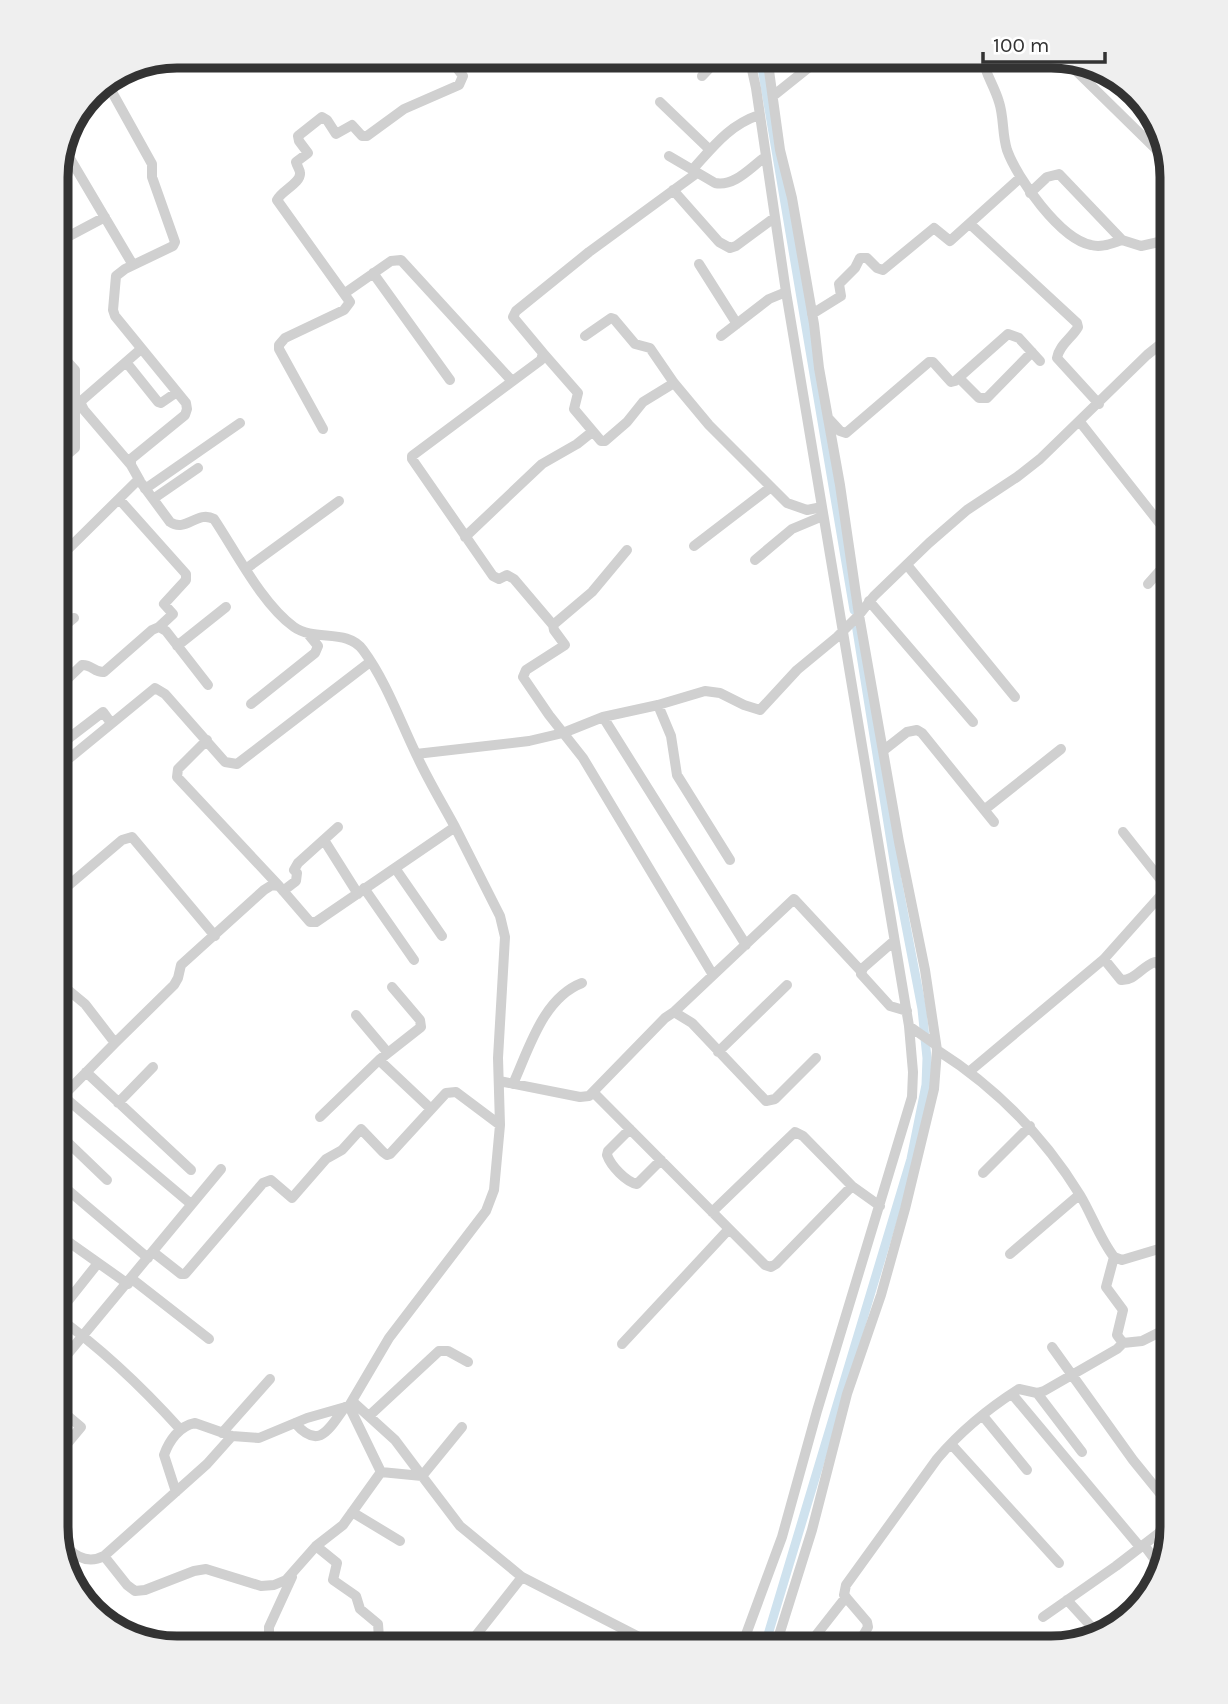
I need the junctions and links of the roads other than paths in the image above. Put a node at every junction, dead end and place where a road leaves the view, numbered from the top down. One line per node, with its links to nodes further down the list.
1 (457, 68): 32 (street)
2 (710, 68): 8 (street)
3 (752, 68): 12 (street)
4 (769, 68): 10 (street)
5 (808, 68): 10 (street)
6 (984, 68): 19 (street)
7 (1077, 72): 13 (street)
8 (702, 76)
9 (111, 91): 29 (street)
10 (773, 96): 33 (street)
11 (660, 102): 14 (street)
12 (759, 115): 14 (street); 16 (street)
13 (1156, 149)
14 (710, 150): 18 (street)
15 (669, 156): 18 (street)
16 (765, 157): 18 (street); 23 (street)
17 (69, 163): 22 (street)
18 (694, 171): 20 (street)
19 (1020, 178): 21 (street); 24 (street)
20 (673, 190): 23 (street); 40 (street)
21 (1030, 193): 26 (street); 26 (street)
22 (104, 217): 25 (street); 29 (street)
23 (774, 218): 31 (street)
24 (970, 224): 33 (street); 49 (street)
25 (68, 236)
26 (1122, 240): 27 (street)
27 (1160, 242)
28 (699, 264): 34 (street)
29 (133, 265): 38 (street)
30 (373, 273): 32 (street); 45 (street); 46 (street)
31 (786, 292): 34 (street); 63 (street)
32 (345, 293): 53 (street)
33 (812, 314): 50 (street)
34 (737, 324): 36 (street)
35 (585, 336): 47 (street)
36 (721, 336)
37 (1160, 345): 49 (street)
38 (141, 349): 43 (street); 48 (street)
39 (1032, 352): 41 (street); 44 (street); 44 (street)
40 (543, 353): 46 (street); 54 (street)
41 (1040, 361)
42 (68, 362): 55 (street)
43 (126, 362): 48 (street); 56 (street)
44 (959, 378): 50 (street)
45 (450, 380)
46 (512, 381): 65 (street)
47 (674, 383): 54 (street); 59 (street)
48 (177, 392): 56 (street)
49 (1099, 404): 51 (street)
50 (828, 418): 76 (street)
51 (1080, 422): 64 (street); 70 (street)
52 (240, 424): 58 (street)
53 (323, 429)
54 (592, 432): 65 (street)
55 (68, 454)
56 (131, 465): 58 (street)
57 (198, 468): 61 (street)
58 (143, 485): 60 (street); 61 (street)
59 (771, 487): 63 (street); 66 (street)
60 (119, 499): 67 (street); 80 (street)
61 (153, 499): 71 (street)
62 (339, 501): 71 (street)
63 (823, 512): 69 (street); 81 (street)
64 (1160, 524)
65 (465, 537): 79 (street)
66 (694, 546)
67 (68, 549)
68 (627, 550): 79 (street)
69 (755, 560)
70 (907, 565): 74 (street); 87 (street)
71 (247, 568): 82 (street)
72 (1160, 570): 73 (street)
73 (1148, 584)
74 (869, 601): 76 (street); 91 (street)
75 (226, 607): 83 (street)
76 (859, 615): 81 (street); 97 (street)
77 (74, 618): 78 (street)
78 (68, 623)
79 (553, 625): 93 (street)
80 (159, 627): 83 (street); 85 (street)
81 (842, 631): 89 (street); 115 (street)
82 (309, 634): 84 (street); 88 (street)
83 (177, 646): 86 (street)
84 (370, 662): 95 (street); 98 (street)
85 (68, 677)
86 (208, 685)
87 (1015, 697)
88 (251, 704)
89 (658, 705): 90 (street); 106 (street)
90 (603, 717): 93 (street); 116 (street)
91 (973, 722)
92 (111, 723): 94 (street); 95 (street); 99 (street)
93 (563, 733): 98 (street); 121 (street)
94 (68, 739)
95 (207, 740): 110 (street)
96 (1061, 749): 100 (street)
97 (884, 750): 100 (street); 131 (street)
98 (416, 754): 103 (street)
99 (68, 759)
100 (984, 810): 101 (street)
101 (994, 822)
102 (338, 827): 105 (street)
103 (455, 827): 107 (street); 138 (street)
104 (1123, 832): 108 (street)
105 (324, 840): 110 (street); 111 (street)
106 (730, 860)
107 (395, 868): 111 (street); 114 (street)
108 (1160, 875)
109 (68, 886): 113 (street)
110 (281, 889): 111 (street); 113 (street)
111 (361, 891): 118 (street)
112 (1160, 898): 117 (street)
113 (215, 936): 130 (street)
114 (442, 936)
115 (894, 941): 120 (street); 126 (street)
116 (746, 945): 120 (street); 121 (street)
117 (1104, 959): 119 (street); 136 (street)
118 (414, 960)
119 (1160, 966)
120 (861, 971): 126 (street)
121 (713, 975): 127 (street)
122 (582, 983): 139 (street)
123 (787, 985): 132 (street)
124 (392, 987): 133 (street)
125 (68, 990): 130 (street)
126 (906, 1011): 129 (street)
127 (674, 1012): 132 (street); 141 (street)
128 (356, 1015): 133 (street)
129 (911, 1028): 131 (street); 159 (street)
130 (115, 1043): 137 (street)
131 (935, 1046): 136 (street); 221 (street)
132 (718, 1052): 134 (street)
133 (384, 1057): 144 (street); 145 (street)
134 (816, 1058)
135 (153, 1067): 142 (street)
136 (970, 1071): 147 (street)
137 (86, 1072): 140 (street); 142 (street)
138 (499, 1081): 139 (street); 146 (street)
139 (513, 1084): 141 (street)
140 (68, 1091)
141 (594, 1093): 148 (street)
142 (118, 1103): 152 (street)
143 (68, 1105): 158 (street)
144 (431, 1109): 146 (street); 165 (street)
145 (320, 1117)
146 (500, 1125): 183 (street)
147 (1030, 1126): 153 (street); 157 (street)
148 (630, 1129): 150 (street); 150 (street)
149 (68, 1143): 154 (street)
150 (661, 1160): 160 (street)
151 (221, 1169): 158 (street)
152 (191, 1170)
153 (983, 1174)
154 (107, 1180)
155 (852, 1186): 159 (street); 160 (street); 161 (street)
156 (68, 1191): 165 (street)
157 (1079, 1195): 164 (street); 166 (street)
158 (191, 1204): 165 (street)
159 (880, 1206): 220 (street)
160 (712, 1212): 161 (street)
161 (729, 1229): 175 (street)
162 (68, 1242): 167 (street)
163 (1160, 1249): 166 (street)
164 (1010, 1254)
165 (151, 1255): 168 (street)
166 (1114, 1257): 174 (street)
167 (98, 1263): 168 (street); 169 (street)
168 (130, 1282): 172 (street); 173 (street)
169 (68, 1301)
170 (68, 1324): 172 (street)
171 (1160, 1332): 174 (street)
172 (83, 1335): 177 (street); 189 (street)
173 (209, 1339)
174 (1122, 1343): 179 (street)
175 (622, 1344)
176 (1052, 1347): 179 (street)
177 (68, 1353)
178 (468, 1362): 185 (street)
179 (1072, 1376): 181 (street); 198 (street)
180 (270, 1379): 190 (street)
181 (1037, 1393): 182 (street); 193 (street)
182 (1012, 1394): 186 (street); 203 (street)
183 (349, 1405): 185 (street); 187 (street); 187 (street); 195 (street)
184 (68, 1416): 191 (street)
185 (369, 1416): 196 (street)
186 (983, 1416): 192 (street); 194 (street)
187 (295, 1423): 190 (street)
188 (462, 1427): 196 (street)
189 (180, 1429): 190 (street); 197 (street)
190 (227, 1434): 197 (street)
191 (68, 1443)
192 (951, 1444): 209 (street); 212 (street)
193 (1082, 1452)
194 (1027, 1470)
195 (381, 1472): 196 (street); 199 (street)
196 (422, 1476): 211 (street)
197 (176, 1492): 206 (street)
198 (1160, 1493)
199 (352, 1512): 201 (street); 202 (street)
200 (1160, 1533): 203 (street)
201 (400, 1541)
202 (316, 1546): 210 (street); 217 (street)
203 (1142, 1546): 208 (street); 213 (street)
204 (71, 1550): 205 (street)
205 (76, 1555): 206 (street); 207 (street)
206 (104, 1556): 210 (street)
207 (73, 1557)
208 (1154, 1560)
209 (1059, 1563)
210 (295, 1570): 216 (street)
211 (522, 1577): 218 (street); 219 (street)
212 (846, 1597): 222 (street); 223 (street)
213 (1067, 1600): 214 (street); 215 (street)
214 (1043, 1617)
215 (1092, 1627)
216 (269, 1636)
217 (379, 1636)
218 (475, 1636)
219 (637, 1636)
220 (745, 1636)
221 (779, 1636)
222 (815, 1636)
223 (863, 1636)

